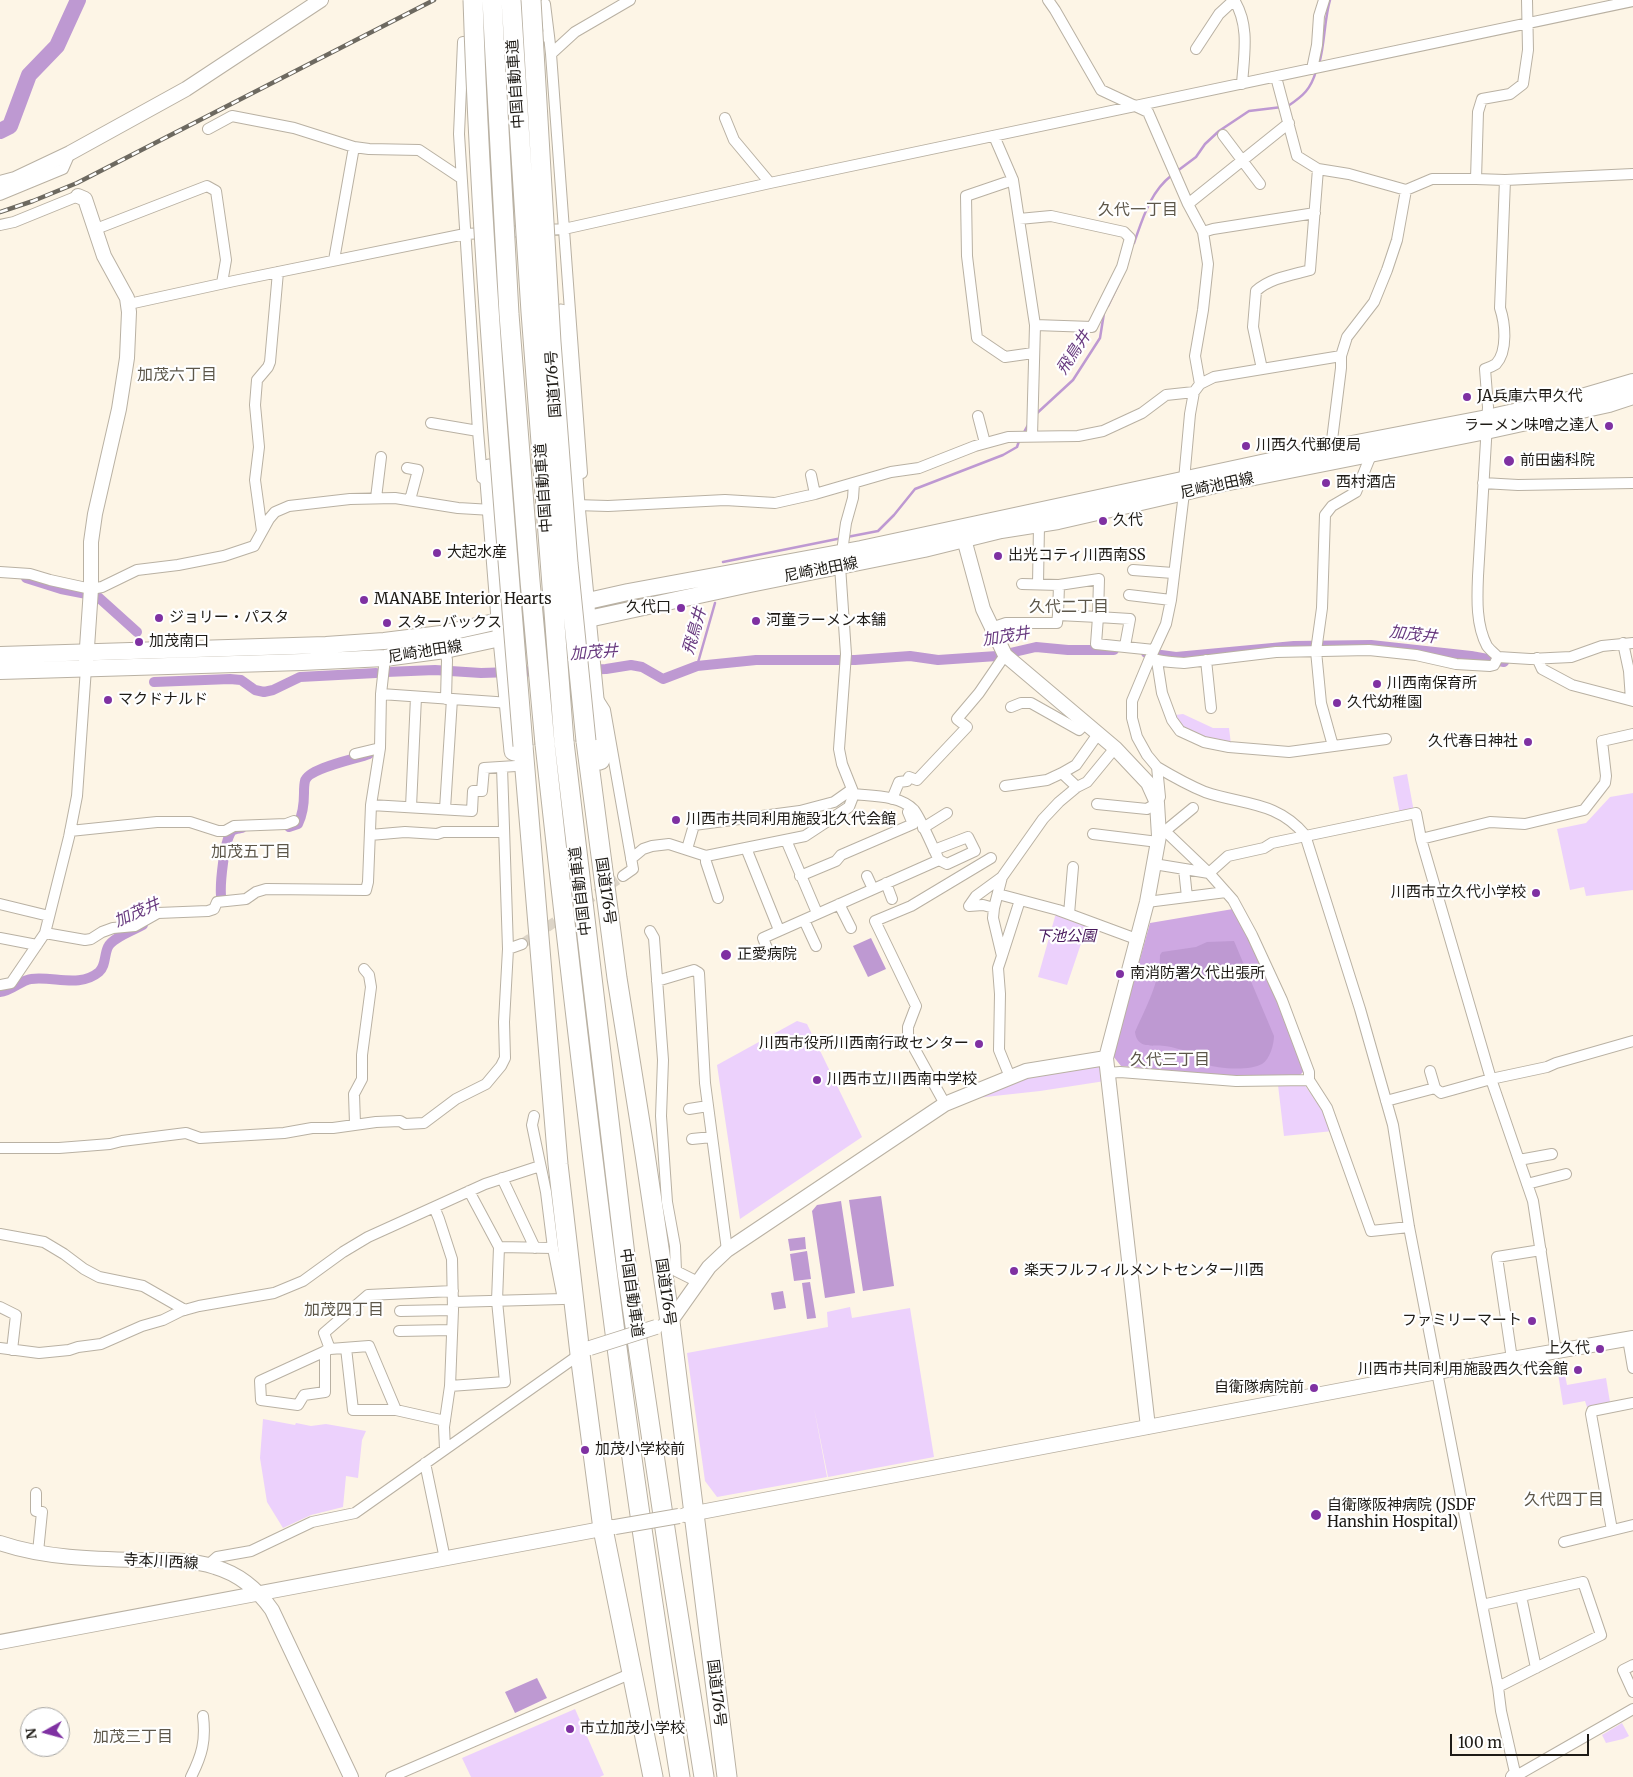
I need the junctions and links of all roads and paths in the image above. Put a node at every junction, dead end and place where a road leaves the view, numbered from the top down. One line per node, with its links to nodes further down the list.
1 (321, 0): 26 (street)
2 (492, 0): 285 (highway, 中国自動車道, bridge)
3 (512, 0): 286 (highway, 中国自動車道, bridge)
4 (630, 0): 15 (street)
5 (1048, 0): 19 (street)
6 (1234, 0): 14 (street); 18 (street)
7 (1324, 0): 16 (street)
8 (1527, 0): 12 (street)
9 (536, 1): 13 (street); 77 (highway, bridge); 216 (highway, 国道176号, bridge)
10 (1633, 1): 12 (street)
11 (473, 8): 78 (highway, bridge); 219 (highway, bridge)
12 (1527, 24): 16 (street); 31 (street)
13 (549, 36): 15 (street); 30 (street)
14 (1196, 49)
15 (551, 54): 45 (street)
16 (1312, 69): 17 (street)
17 (1276, 76): 18 (street); 21 (street)
18 (1242, 84): 19 (street)
19 (1137, 106): 24 (street); 40 (street)
20 (725, 118): 34 (street)
21 (1289, 123): 27 (street); 28 (street)
22 (208, 129): 25 (street)
23 (1223, 135): 27 (street)
24 (994, 136): 32 (street); 34 (street)
25 (354, 147): 30 (street); 48 (street)
26 (70, 153): 35 (street); 38 (street)
27 (1243, 160): 36 (street); 40 (street)
28 (1318, 169): 37 (street); 41 (street)
29 (1633, 174): 33 (street)
30 (461, 178): 47 (street)
31 (1476, 179): 33 (street); 37 (street)
32 (1013, 180): 42 (street); 53 (street)
33 (1505, 180): 61 (street)
34 (770, 183): 45 (street)
35 (0, 184)
36 (1260, 184)
37 (1406, 190): 54 (street)
38 (0, 195)
39 (78, 196): 43 (street); 44 (street)
40 (1188, 204): 46 (street)
41 (1315, 213): 46 (street); 55 (street)
42 (1019, 219): 52 (street); 52 (street)
43 (0, 225)
44 (96, 229): 50 (street); 51 (street)
45 (564, 229): 47 (street); 77 (street)
46 (1203, 232): 57 (street)
47 (465, 234): 48 (street); 62 (street)
48 (334, 260): 49 (street)
49 (278, 272): 50 (street); 80 (street)
50 (222, 283): 51 (street)
51 (128, 304): 89 (street)
52 (1035, 325): 53 (street)
53 (1033, 353): 63 (street)
54 (1340, 356): 55 (street); 65 (street)
55 (1262, 369): 57 (street)
56 (1633, 382): 61 (main road, 尼崎池田線)
57 (1197, 388): 63 (street); 73 (street)
58 (1633, 396): 61 (main road, 尼崎池田線)
59 (978, 416): 64 (street)
60 (431, 423): 62 (street)
61 (1486, 425): 65 (main road, 尼崎池田線); 66 (main road, 尼崎池田線); 71 (street)
62 (478, 431): 78 (street)
63 (1032, 436): 64 (street)
64 (985, 443): 70 (street)
65 (1331, 448): 73 (main road, 尼崎池田線)
66 (1371, 455): 73 (main road, 尼崎池田線); 101 (street)
67 (381, 457): 75 (street)
68 (407, 468): 76 (street)
69 (811, 475): 74 (street)
70 (854, 483): 74 (street); 82 (street)
71 (1483, 483): 72 (street); 105 (street)
72 (1633, 483)
73 (1184, 486): 79 (main road, 尼崎池田線); 81 (main road, 尼崎池田線); 85 (street)
74 (814, 494): 77 (street)
75 (376, 498): 76 (street); 80 (street)
76 (410, 500): 78 (street)
77 (575, 505): 92 (highway)
78 (492, 510): 96 (highway)
79 (1039, 525): 81 (main road, 尼崎池田線); 87 (street)
80 (262, 531): 89 (street)
81 (964, 532): 82 (main road, 尼崎池田線); 97 (street)
82 (841, 559): 92 (main road, 尼崎池田線); 95 (main road, 尼崎池田線); 133 (street)
83 (1133, 570): 85 (street)
84 (0, 572): 89 (street)
85 (1173, 573): 91 (street)
86 (1022, 584): 87 (street)
87 (1038, 584): 88 (street)
88 (1059, 585): 93 (street); 94 (street)
89 (91, 589): 108 (street)
90 (1129, 595): 91 (street)
91 (1171, 600): 104 (street)
92 (584, 602): 95 (highway); 96 (main road, 尼崎池田線)
93 (1058, 615): 94 (street); 97 (street)
94 (1098, 617): 99 (street); 99 (street)
95 (586, 620): 96 (main road, 尼崎池田線); 112 (highway)
96 (502, 628): 100 (main road, 尼崎池田線); 108 (main road, 尼崎池田線); 117 (highway)
97 (991, 628): 103 (street)
98 (1628, 643): 107 (street); 111 (street)
99 (1125, 646): 104 (street)
100 (444, 650): 106 (main road, 尼崎池田線); 115 (street)
101 (1316, 651): 105 (street); 109 (street); 124 (street)
102 (0, 655): 108 (main road, 尼崎池田線)
103 (1005, 655): 120 (street); 134 (street)
104 (1154, 656): 109 (street); 124 (street); 129 (street)
105 (1498, 657): 107 (street)
106 (386, 658): 108 (main road, 尼崎池田線); 113 (street)
107 (1537, 658): 116 (street)
108 (86, 660): 110 (main road, 尼崎池田線); 145 (street)
109 (1206, 660): 119 (street)
110 (0, 671)
111 (1631, 672): 116 (street)
112 (593, 692): 157 (street); 216 (highway)
113 (381, 694): 114 (street); 125 (street)
114 (416, 697): 115 (street); 139 (street)
115 (449, 699): 117 (street); 141 (street)
116 (1632, 701)
117 (510, 703): 128 (highway)
118 (1011, 707): 120 (street)
119 (1211, 708)
120 (1085, 724): 121 (street)
121 (1098, 734): 126 (street); 130 (street)
122 (1633, 734): 151 (street)
123 (1386, 738): 124 (street)
124 (1334, 746)
125 (380, 748): 127 (street); 137 (street)
126 (1115, 748): 132 (street); 135 (street)
127 (355, 754)
128 (509, 767): 141 (street); 146 (street); 219 (highway)
129 (1157, 767): 135 (street); 149 (street)
130 (1062, 773): 131 (street); 132 (street)
131 (1005, 786)
132 (1077, 787): 165 (street)
133 (852, 792): 134 (street); 152 (street); 154 (street)
134 (892, 799): 138 (street)
135 (1157, 803): 136 (street); 150 (street)
136 (1097, 804)
137 (371, 805): 139 (street); 148 (street)
138 (907, 806): 144 (street); 163 (street)
139 (411, 807): 141 (street)
140 (1194, 808): 150 (street)
141 (445, 809)
142 (947, 813): 144 (street)
143 (294, 820): 145 (street)
144 (923, 828): 166 (street)
145 (70, 832): 180 (street)
146 (503, 832): 148 (street); 191 (street)
147 (1093, 834): 150 (street)
148 (370, 835): 185 (street)
149 (1305, 835): 151 (street); 161 (street); 207 (street)
150 (1160, 836): 158 (street); 161 (street)
151 (1421, 839): 204 (street)
152 (786, 840): 153 (street); 163 (street)
153 (746, 848): 155 (street); 183 (street)
154 (687, 849): 155 (street); 157 (street)
155 (706, 856): 171 (street)
156 (990, 858): 208 (street)
157 (631, 859): 162 (street)
158 (1154, 864): 160 (street); 174 (street)
159 (1073, 867): 179 (street)
160 (1184, 869): 161 (street); 170 (street)
161 (1209, 873): 168 (street)
162 (623, 876)
163 (800, 876): 178 (street)
164 (867, 876): 167 (street)
165 (1002, 877): 169 (street); 177 (street)
166 (886, 883): 167 (street); 172 (street)
167 (873, 889): 176 (street)
168 (1226, 892): 170 (street); 205 (street)
169 (998, 894): 173 (street); 177 (street)
170 (1187, 897): 174 (street)
171 (718, 898)
172 (892, 898)
173 (1020, 900): 179 (street); 193 (street)
174 (1147, 902): 187 (street)
175 (0, 904): 180 (street)
176 (839, 904): 178 (street); 182 (street)
177 (994, 908): 193 (street)
178 (817, 913): 181 (street)
179 (1069, 914): 187 (street)
180 (49, 916): 185 (street)
181 (804, 920): 183 (street); 190 (street)
182 (851, 928)
183 (779, 930): 192 (street)
184 (650, 931): 195 (street)
185 (45, 933): 189 (street)
186 (0, 938): 189 (street)
187 (1138, 940): 199 (street)
188 (522, 944): 191 (street)
189 (37, 945): 196 (street)
190 (816, 946)
191 (508, 949): 198 (street)
192 (770, 956)
193 (1002, 956): 203 (street)
194 (364, 969): 212 (street)
195 (657, 981): 209 (street); 232 (street)
196 (0, 985)
197 (1633, 1041): 204 (street)
198 (504, 1047): 200 (street); 212 (street)
199 (1106, 1058): 202 (street); 203 (street)
200 (512, 1059)
201 (1430, 1071): 206 (street)
202 (1108, 1073): 205 (street); 257 (street)
203 (1010, 1077): 208 (street)
204 (1492, 1079): 206 (street); 218 (street)
205 (1309, 1080): 225 (street)
206 (1435, 1088): 207 (street)
207 (1386, 1101): 225 (street)
208 (945, 1104): 230 (street)
209 (708, 1106): 210 (street); 213 (street)
210 (689, 1109)
211 (534, 1116): 219 (street)
212 (355, 1124): 215 (street)
213 (712, 1137): 214 (street); 230 (street)
214 (692, 1139)
215 (0, 1148)
216 (645, 1154): 240 (highway, 国道176号)
217 (1552, 1154): 218 (street)
218 (1519, 1160): 222 (street)
219 (549, 1165): 221 (street); 229 (street); 234 (highway)
220 (1566, 1174): 222 (street)
221 (502, 1178): 223 (street); 228 (street)
222 (1527, 1184): 231 (street)
223 (469, 1191): 224 (street); 227 (street)
224 (434, 1207): 233 (street); 238 (street)
225 (1409, 1227): 252 (street)
226 (0, 1234): 238 (street)
227 (499, 1247): 228 (street); 235 (street)
228 (535, 1248): 229 (street)
229 (553, 1248): 234 (street)
230 (727, 1250): 232 (street)
231 (1541, 1250): 249 (street); 250 (street)
232 (698, 1282): 240 (street)
233 (453, 1291): 236 (street); 247 (street)
234 (568, 1298): 235 (street); 248 (highway)
235 (497, 1301): 236 (street); 253 (street)
236 (453, 1306): 239 (street); 241 (street)
237 (0, 1308): 246 (street)
238 (185, 1310): 246 (street)
239 (400, 1311)
240 (663, 1324): 248 (street, bridge); 261 (highway, 国道176号)
241 (452, 1330): 242 (street); 253 (street)
242 (399, 1331)
243 (1630, 1338): 249 (street); 251 (street)
244 (0, 1348): 246 (street)
245 (346, 1348): 247 (street); 255 (street); 255 (street)
246 (12, 1350)
247 (327, 1350): 247 (street)
248 (585, 1351): 258 (street); 263 (highway)
249 (1556, 1352): 250 (street)
250 (1512, 1359): 252 (street)
251 (1633, 1368)
252 (1437, 1372): 257 (street); 272 (street)
253 (450, 1386): 256 (street)
254 (1633, 1403): 264 (street)
255 (396, 1410): 256 (street)
256 (445, 1421): 258 (street)
257 (1148, 1427): 261 (street)
258 (445, 1449): 259 (street)
259 (425, 1463): 268 (street); 269 (street)
260 (36, 1493): 267 (street)
261 (687, 1514): 263 (street, bridge); 287 (highway, 国道176号)
262 (1633, 1525): 264 (street)
263 (609, 1528): 268 (street); 276 (highway)
264 (1612, 1530): 265 (street)
265 (1564, 1542)
266 (0, 1543): 267 (street, 寺本川西線)
267 (38, 1552): 269 (street, 寺本川西線)
268 (445, 1559): 270 (street)
269 (208, 1565): 270 (street, 寺本川西線)
270 (258, 1593): 273 (street); 282 (street, 寺本川西線)
271 (1521, 1596): 272 (street); 275 (street); 275 (street)
272 (1482, 1605): 277 (street)
273 (0, 1642)
274 (1633, 1665): 278 (street)
275 (1536, 1668): 277 (street)
276 (632, 1673): 283 (street); 284 (highway)
277 (1498, 1687): 288 (street)
278 (1633, 1692)
279 (1633, 1709): 288 (street)
280 (203, 1716): 281 (street)
281 (191, 1777)
282 (351, 1777)
283 (391, 1777)
284 (653, 1777)
285 (680, 1777)
286 (704, 1777)
287 (727, 1777)
288 (1515, 1777)

